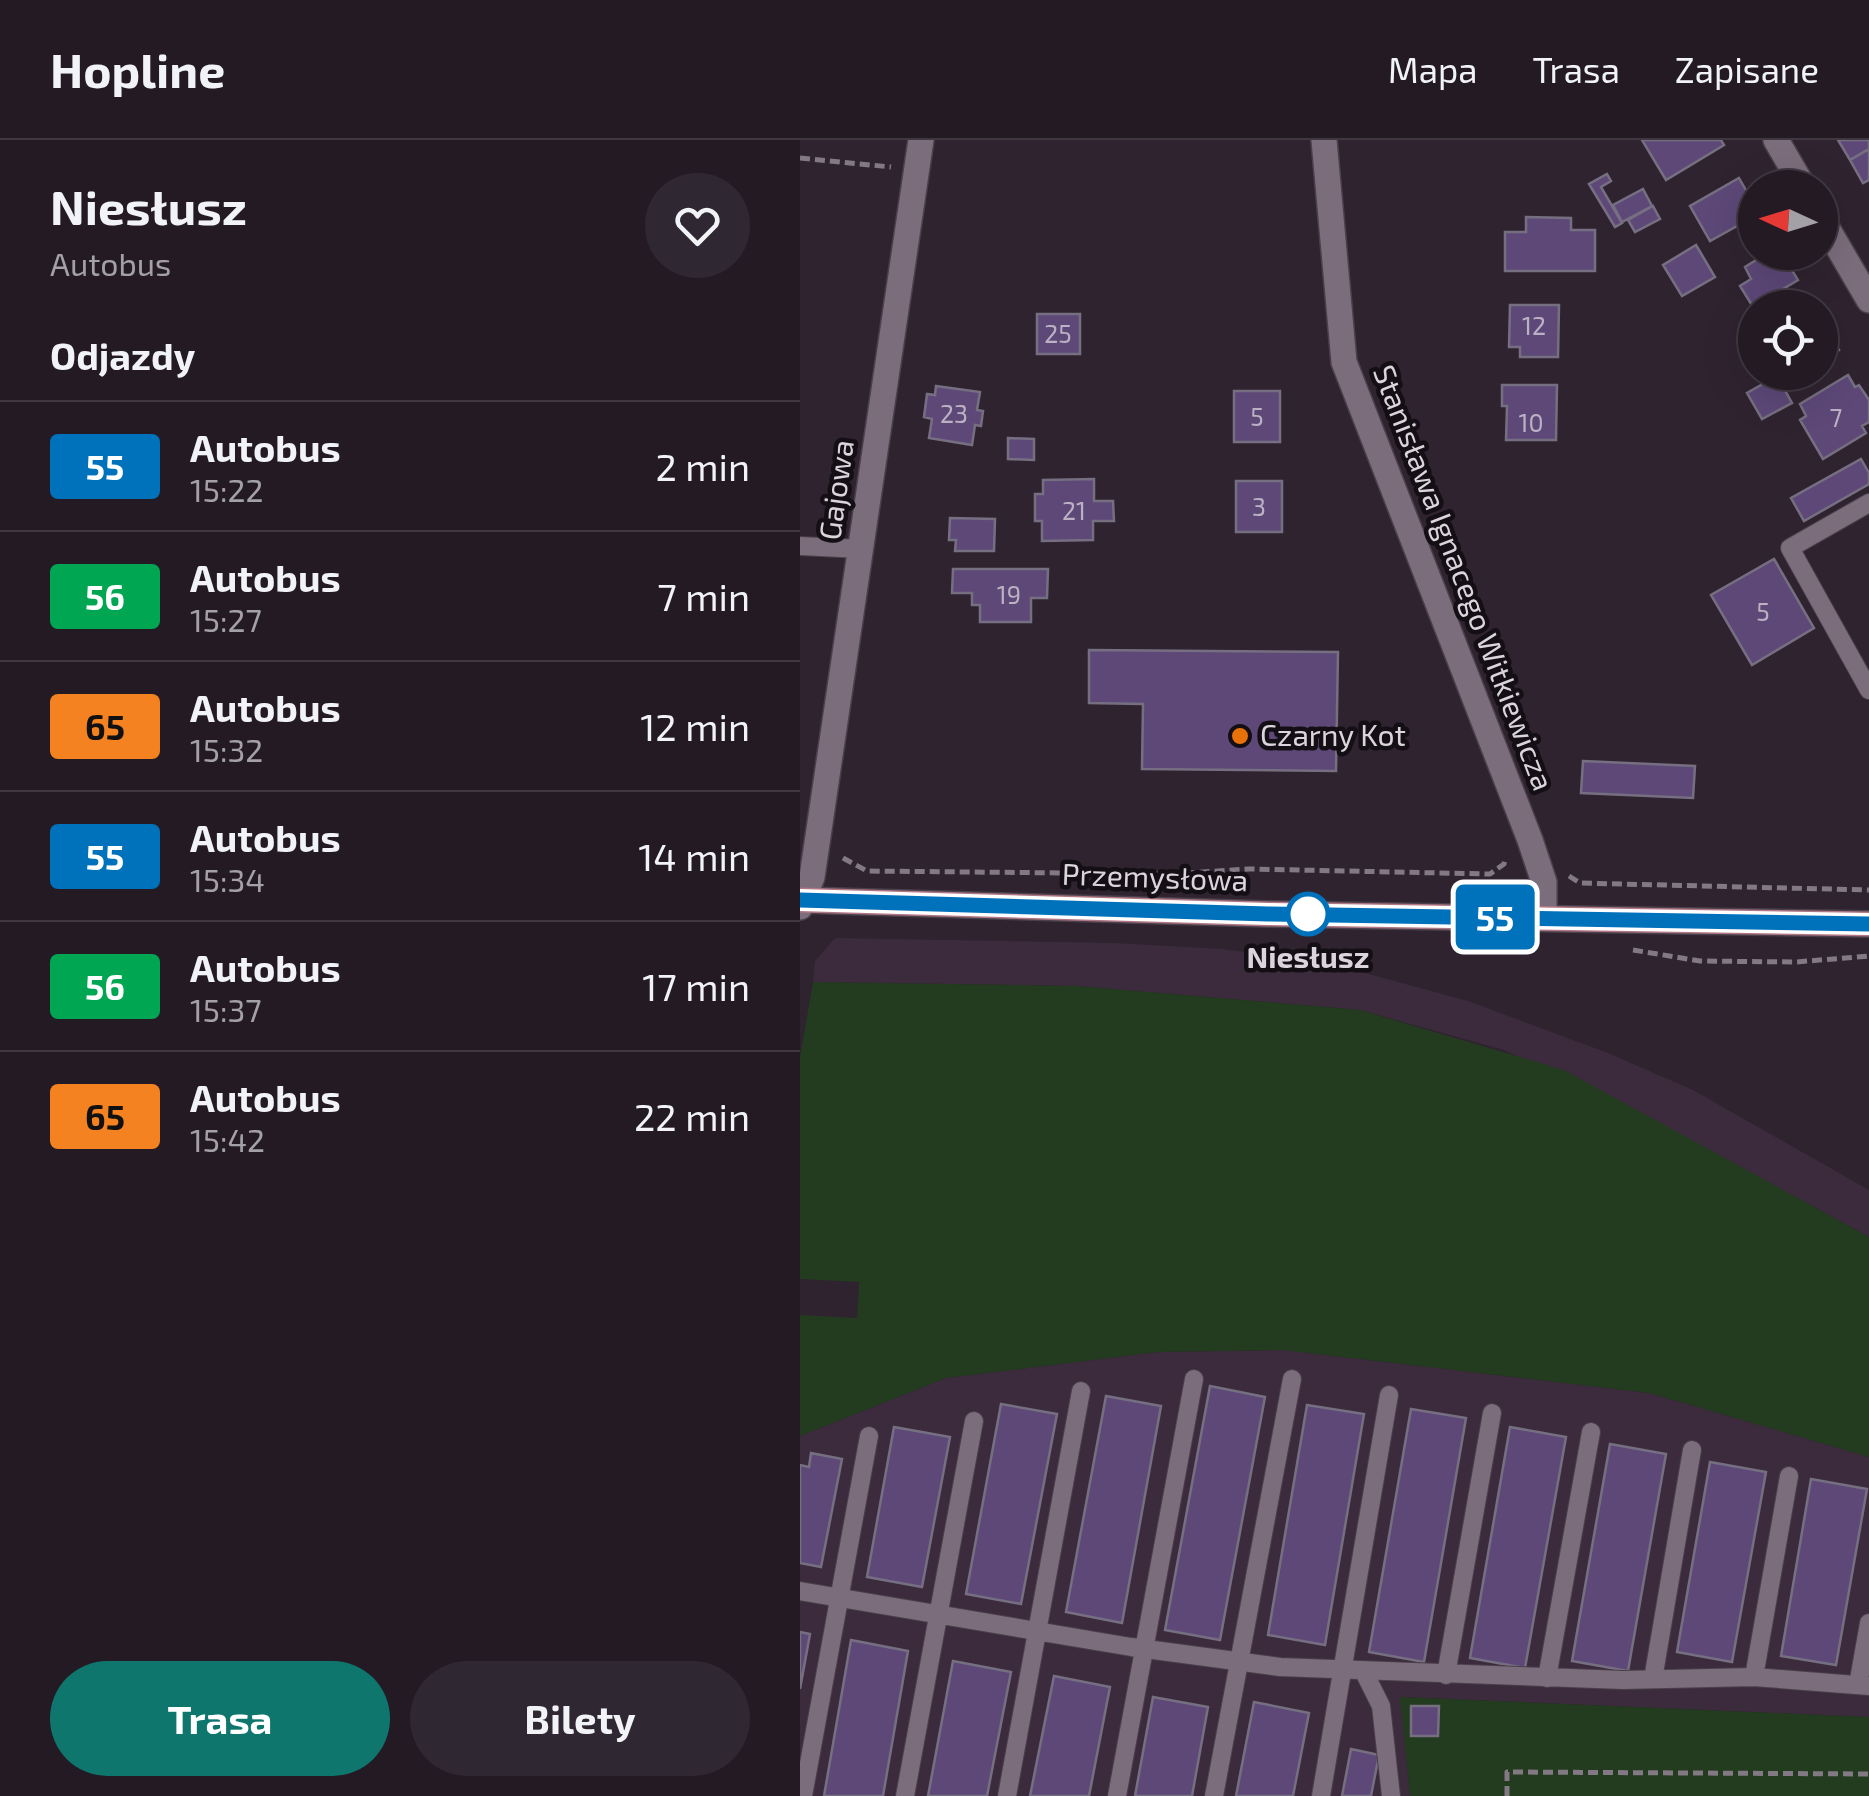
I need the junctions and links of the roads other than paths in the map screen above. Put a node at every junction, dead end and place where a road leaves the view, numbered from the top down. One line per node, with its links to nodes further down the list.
1 (922, 140): 9 (street, Gajowa)
2 (1324, 140): 12 (street, Stanisława Ignacego Witkiewicza)
3 (1776, 140): 4 (street)
4 (1794, 170)
5 (1838, 247): 6 (street)
6 (1869, 300)
7 (1869, 503): 10 (lane)
8 (800, 546): 9 (lane)
9 (861, 549): 11 (street, Gajowa)
10 (1869, 690)
11 (801, 902): 12 (main road, Przemysłowa)
12 (1544, 917): 13 (main road, Przemysłowa)
13 (1869, 924)
14 (1194, 1378): 29 (lane)
15 (1292, 1379): 30 (lane)
16 (1081, 1391): 28 (lane)
17 (1389, 1395): 31 (lane)
18 (1492, 1414): 33 (lane)
19 (974, 1421): 26 (lane)
20 (1591, 1432): 35 (lane)
21 (869, 1436): 25 (lane)
22 (1692, 1450): 36 (lane)
23 (1789, 1476): 34 (lane)
24 (800, 1590): 25 (lane)
25 (840, 1598): 26 (lane); 38 (lane)
26 (938, 1614): 28 (lane); 39 (lane)
27 (1869, 1623): 37 (lane)
28 (1037, 1631): 29 (lane); 40 (lane)
29 (1144, 1649): 30 (lane); 41 (lane)
30 (1239, 1662): 31 (lane); 42 (lane)
31 (1342, 1670): 32 (lane); 43 (lane)
32 (1364, 1672): 33 (lane); 44 (lane)
33 (1446, 1675): 35 (lane)
34 (1754, 1676): 36 (lane); 37 (lane)
35 (1548, 1678): 36 (lane)
36 (1653, 1679)
37 (1864, 1686)
38 (803, 1796)
39 (905, 1796)
40 (1006, 1796)
41 (1118, 1796)
42 (1214, 1796)
43 (1321, 1796)
44 (1391, 1796)

